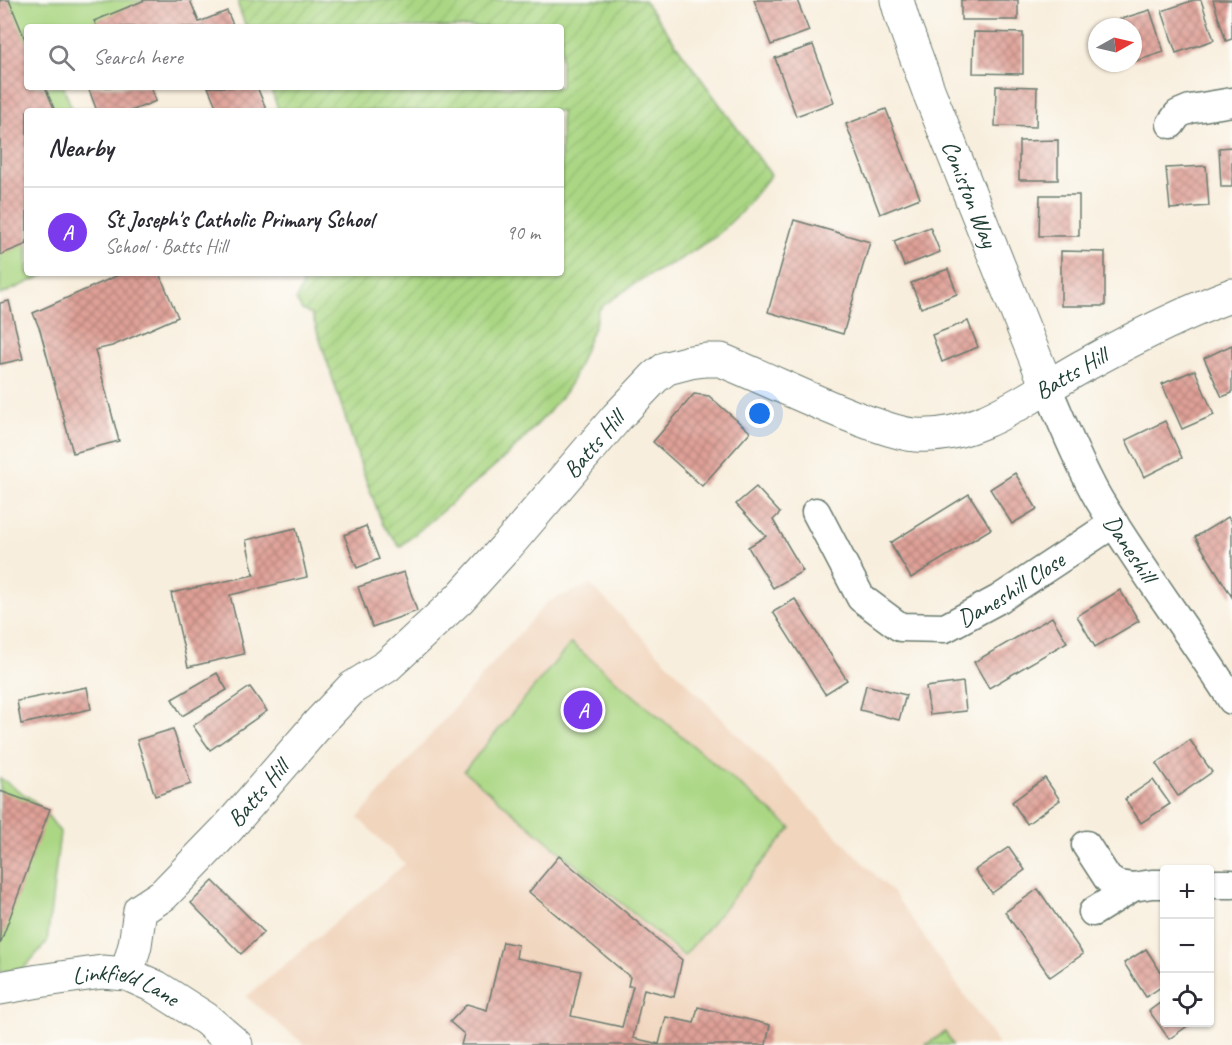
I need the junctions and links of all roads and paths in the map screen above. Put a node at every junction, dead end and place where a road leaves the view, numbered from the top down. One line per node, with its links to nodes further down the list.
1 (897, 0): 5 (street, Coniston Way)
2 (1232, 102): 3 (street)
3 (1171, 124)
4 (1232, 295): 5 (street, Batts Hill)
5 (1047, 387): 7 (street, Daneshill); 15 (street, Batts Hill)
6 (816, 512): 7 (street, Daneshill Close)
7 (1113, 523): 8 (street, Daneshill)
8 (1228, 684)
9 (1086, 845): 13 (street)
10 (1160, 884): 13 (street)
11 (1232, 884): 12 (street)
12 (1214, 885)
13 (1133, 887): 14 (street)
14 (1094, 912)
15 (127, 974): 16 (street, Linkfield Lane); 17 (street, Linkfield Lane)
16 (0, 988)
17 (236, 1045)

